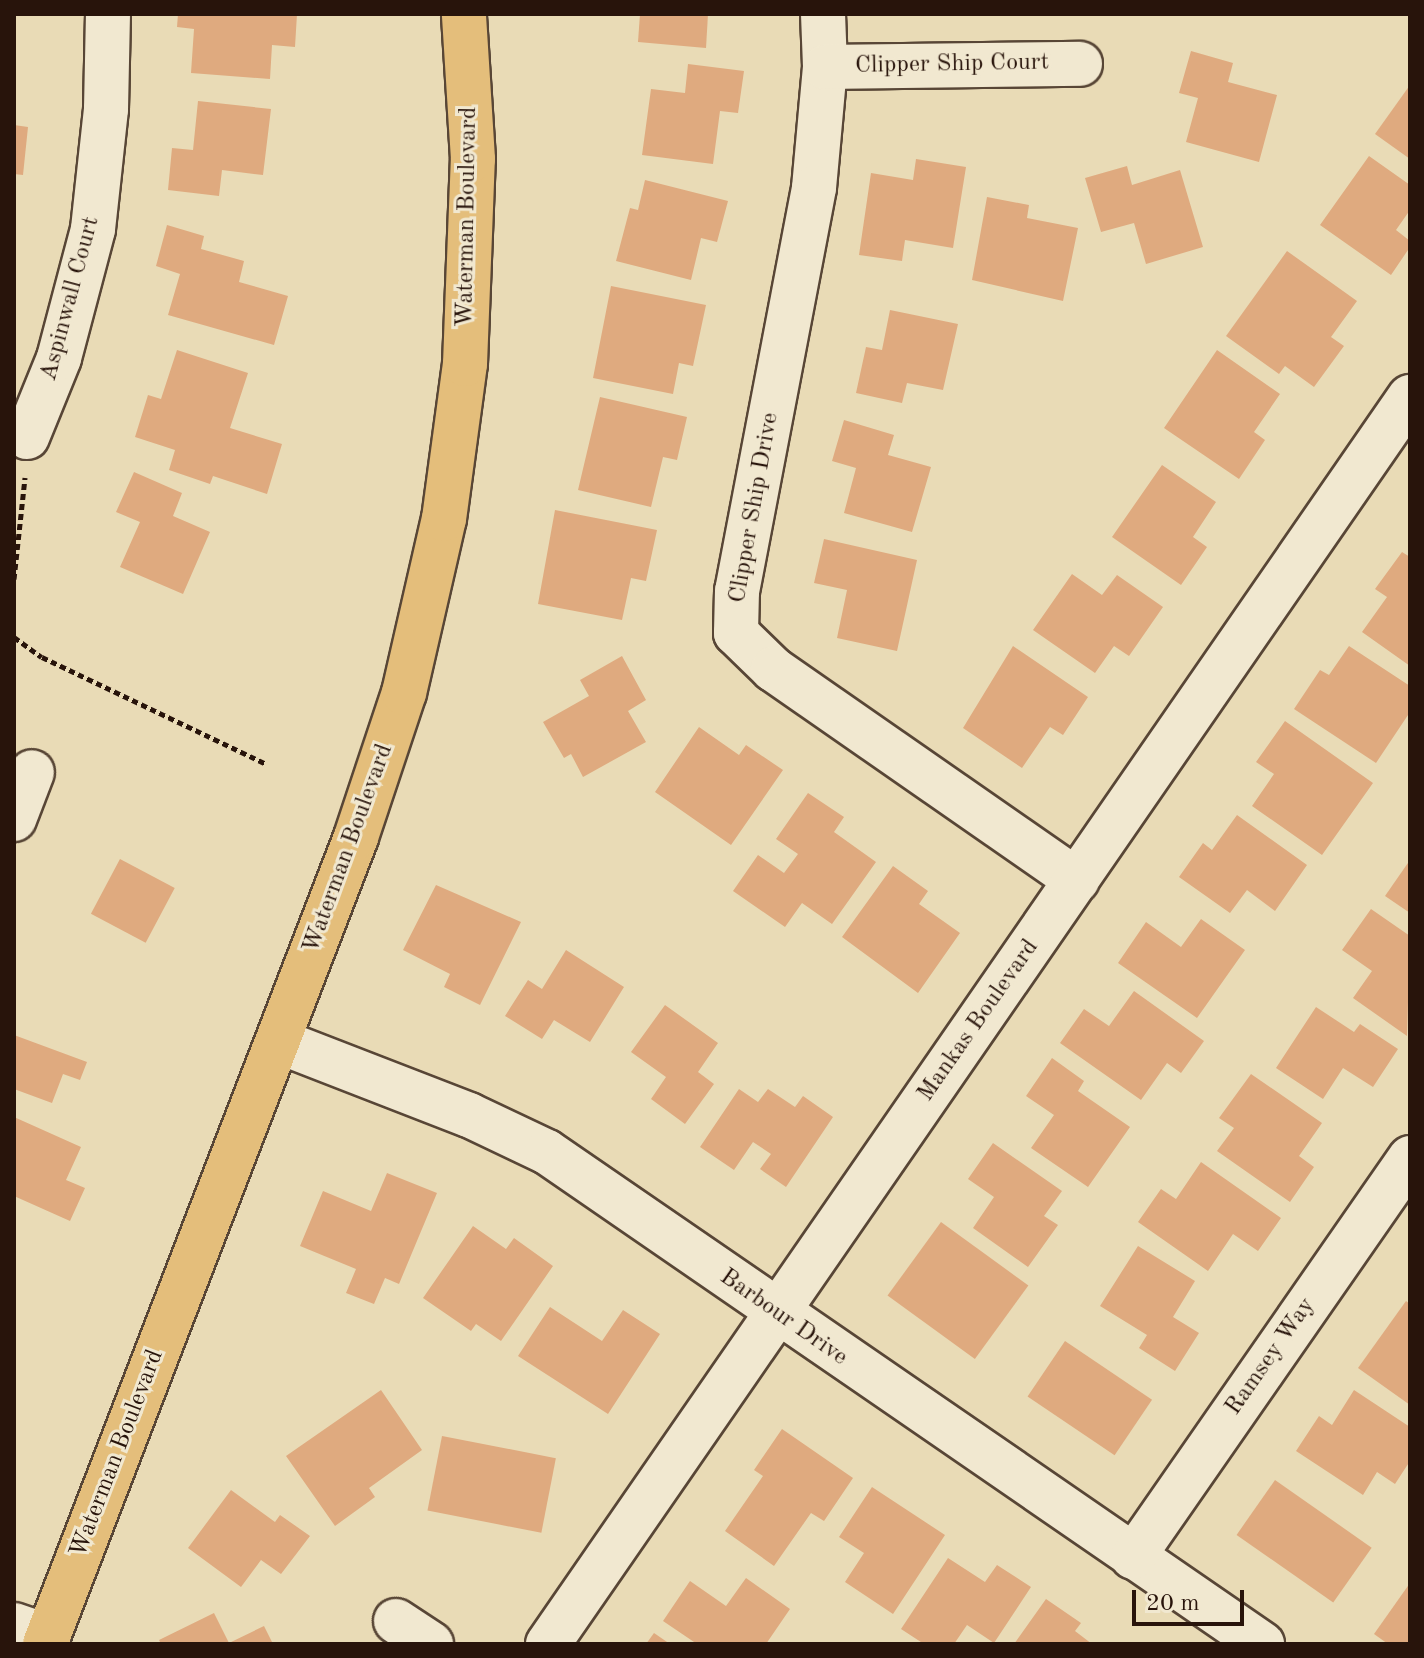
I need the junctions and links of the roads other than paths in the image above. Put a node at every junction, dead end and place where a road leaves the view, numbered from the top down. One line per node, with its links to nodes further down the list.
1 (108, 14): 7 (street, Aspinwall Court)
2 (464, 14): 11 (main road, Waterman Boulevard)
3 (823, 14): 5 (street, Clipper Ship Drive)
4 (1080, 64): 5 (street, Clipper Ship Court)
5 (825, 67): 10 (street, Clipper Ship Drive)
6 (1410, 397): 10 (street, Mankas Boulevard)
7 (27, 437)
8 (32, 772): 9 (street)
9 (14, 819)
10 (1077, 880): 13 (street, Mankas Boulevard)
11 (278, 1041): 13 (street, Barbour Drive); 15 (main road, Waterman Boulevard)
12 (1410, 1158): 14 (street, Ramsey Way)
13 (777, 1314): 14 (street, Barbour Drive); 16 (street, Mankas Boulevard)
14 (1133, 1557): 17 (street, Barbour Drive)
15 (36, 1636)
16 (548, 1644)
17 (1262, 1644)

